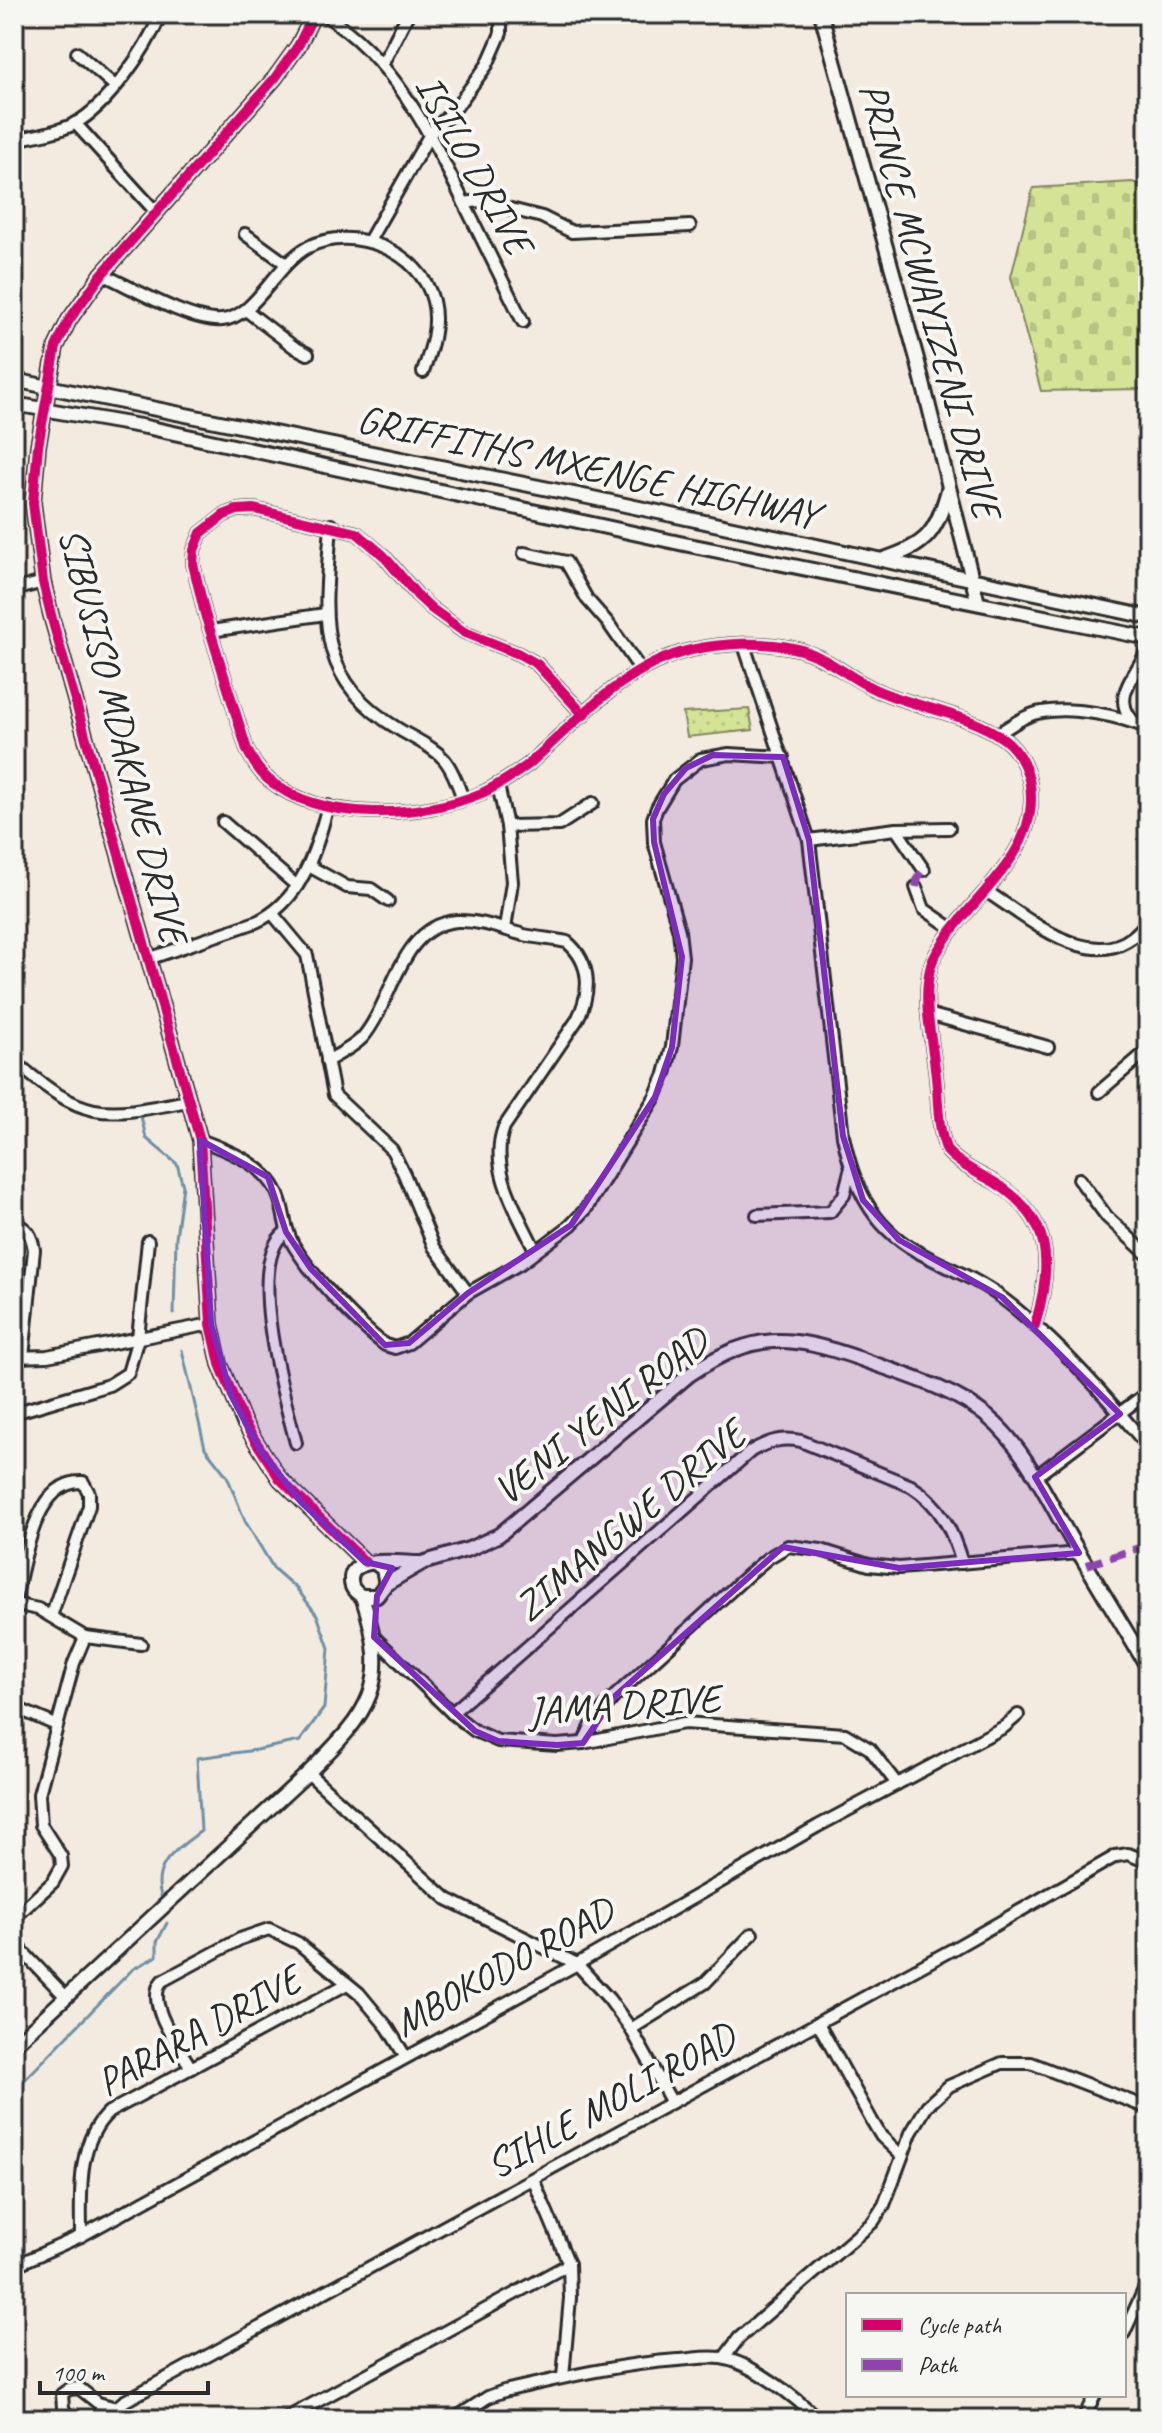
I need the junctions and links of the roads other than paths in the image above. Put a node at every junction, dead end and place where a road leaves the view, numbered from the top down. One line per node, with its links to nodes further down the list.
1 (161, 14): 11 (street)
2 (314, 14): 16 (street, SIBUSISO MDAKANE DRIVE)
3 (323, 14): 10 (street, ISILO DRIVE)
4 (408, 14): 10 (street)
5 (501, 14): 13 (street)
6 (821, 14): 8 (street, PRINCE MCWAYIZENI DRIVE)
7 (830, 14): 8 (street)
8 (825, 30): 30 (street, PRINCE MCWAYIZENI DRIVE)
9 (77, 53): 11 (street)
10 (382, 65): 13 (street, ISILO DRIVE)
11 (115, 86): 12 (street)
12 (75, 123): 14 (street); 16 (street)
13 (430, 134): 15 (street, ISILO DRIVE); 19 (street)
14 (14, 140)
15 (464, 203): 17 (street); 23 (street, ISILO DRIVE)
16 (156, 212): 21 (street, SIBUSISO MDAKANE DRIVE)
17 (690, 226)
18 (245, 234): 20 (street)
19 (369, 241): 20 (street); 25 (street)
20 (285, 263): 22 (street)
21 (102, 274): 22 (street); 27 (street, SIBUSISO MDAKANE DRIVE)
22 (247, 311): 24 (street)
23 (523, 322)
24 (308, 354)
25 (423, 372)
26 (14, 380): 27 (street, GRIFFITHS MXENGE HIGHWAY)
27 (47, 388): 29 (street, SIBUSISO MDAKANE DRIVE); 33 (street, GRIFFITHS MXENGE HIGHWAY)
28 (14, 404): 29 (street, GRIFFITHS MXENGE HIGHWAY)
29 (43, 411): 35 (street, SIBUSISO MDAKANE DRIVE); 37 (street, GRIFFITHS MXENGE HIGHWAY)
30 (949, 486): 33 (street); 34 (street, PRINCE MCWAYIZENI DRIVE)
31 (331, 525): 38 (street); 40 (street); 45 (street)
32 (524, 553): 44 (street)
33 (881, 560): 34 (street, GRIFFITHS MXENGE HIGHWAY)
34 (973, 579): 37 (street, PRINCE MCWAYIZENI DRIVE); 39 (street, GRIFFITHS MXENGE HIGHWAY)
35 (43, 582): 36 (street); 69 (street, SIBUSISO MDAKANE DRIVE)
36 (14, 590)
37 (978, 603): 41 (street, GRIFFITHS MXENGE HIGHWAY)
38 (325, 614): 40 (street); 51 (street)
39 (1148, 617)
40 (211, 631): 53 (street)
41 (1148, 638)
42 (744, 645): 44 (street); 48 (street); 49 (street)
43 (1148, 647): 46 (street)
44 (640, 669): 45 (street)
45 (584, 715): 50 (street)
46 (1133, 721): 47 (street); 48 (street)
47 (1148, 728)
48 (997, 734): 63 (street)
49 (783, 757): 58 (street); 84 (street)
50 (498, 785): 51 (street); 55 (street)
51 (463, 799): 53 (street)
52 (593, 803): 55 (street)
53 (328, 806): 59 (street)
54 (223, 822): 61 (street)
55 (507, 826): 67 (street)
56 (949, 828): 57 (street)
57 (896, 829): 58 (street); 60 (street)
58 (809, 840): 78 (street)
59 (309, 866): 61 (street); 64 (street)
60 (924, 870)
61 (297, 886): 65 (street)
62 (916, 887): 68 (street)
63 (986, 891): 66 (street); 68 (street)
64 (388, 901)
65 (272, 913): 69 (street); 74 (street)
66 (1148, 920)
67 (505, 929): 74 (street); 84 (street)
68 (953, 929): 70 (street)
69 (148, 959): 76 (street, SIBUSISO MDAKANE DRIVE)
70 (928, 1014): 71 (street); 88 (street)
71 (1048, 1047)
72 (1148, 1050): 75 (street)
73 (14, 1061): 76 (street)
74 (327, 1061): 86 (street)
75 (1099, 1092)
76 (188, 1101): 77 (street, SIBUSISO MDAKANE DRIVE)
77 (200, 1140): 82 (street); 87 (street, SIBUSISO MDAKANE DRIVE)
78 (850, 1171): 80 (street); 88 (street)
79 (1079, 1179): 85 (street)
80 (757, 1215)
81 (14, 1224): 90 (street)
82 (286, 1232): 86 (street); 94 (street)
83 (148, 1241): 89 (street)
84 (535, 1250): 86 (street)
85 (1148, 1255)
86 (468, 1293)
87 (211, 1324): 89 (street); 97 (street, SIBUSISO MDAKANE DRIVE)
88 (1035, 1325): 93 (street)
89 (138, 1338): 90 (street); 92 (street)
90 (18, 1357)
91 (1148, 1392): 93 (street)
92 (14, 1413)
93 (1120, 1414): 95 (street); 96 (street)
94 (296, 1443)
95 (1148, 1447)
96 (1035, 1477): 98 (street, VENI YENI ROAD); 100 (street, VENI YENI ROAD)
97 (323, 1524): 99 (street, SIBUSISO MDAKANE DRIVE); 102 (street, SIBUSISO MDAKANE DRIVE)
98 (1079, 1553): 101 (street); 111 (street, VENI YENI ROAD)
99 (370, 1563): 100 (street, VENI YENI ROAD); 102 (street); 103 (street)
100 (422, 1563): 103 (street, VENI YENI ROAD)
101 (962, 1563): 113 (street, ZIMANGWE DRIVE); 116 (street)
102 (353, 1571): 104 (street)
103 (386, 1584): 105 (street, VENI YENI ROAD)
104 (362, 1596): 105 (street); 108 (street)
105 (377, 1596): 108 (street)
106 (14, 1604): 107 (street); 107 (street)
107 (51, 1616): 109 (street)
108 (372, 1631): 113 (street, JAMA DRIVE); 117 (street)
109 (85, 1637): 110 (street); 115 (street)
110 (141, 1644)
111 (1148, 1668)
112 (14, 1707): 115 (street)
113 (452, 1713): 116 (street, JAMA DRIVE)
114 (1018, 1715): 118 (street, MBOKODO ROAD)
115 (56, 1725): 120 (street)
116 (583, 1743): 118 (street, JAMA DRIVE)
117 (308, 1773): 125 (street); 127 (street)
118 (897, 1784): 125 (street, MBOKODO ROAD)
119 (1148, 1862): 128 (street, SIHLE MOLI ROAD)
120 (14, 1918)
121 (752, 1934): 129 (street)
122 (14, 1937): 124 (street)
123 (14, 1958): 124 (street)
124 (30, 1959): 127 (street)
125 (577, 1964): 129 (street); 131 (street, MBOKODO ROAD)
126 (347, 1984): 131 (street); 132 (street, PARARA DRIVE); 132 (street)
127 (65, 1996): 130 (street)
128 (818, 2023): 133 (street, SIHLE MOLI ROAD); 135 (street)
129 (631, 2029): 133 (street)
130 (14, 2045)
131 (405, 2056): 137 (street, MBOKODO ROAD)
132 (191, 2068): 137 (street, PARARA DRIVE)
133 (671, 2101): 136 (street, SIHLE MOLI ROAD)
134 (1148, 2108): 135 (street)
135 (901, 2155): 142 (street)
136 (533, 2179): 138 (street); 145 (street, SIHLE MOLI ROAD)
137 (81, 2236): 139 (street, MBOKODO ROAD)
138 (569, 2264): 143 (street); 148 (street)
139 (14, 2266)
140 (1148, 2281): 141 (street)
141 (1126, 2329)
142 (724, 2358): 143 (street); 150 (street)
143 (563, 2377): 149 (street)
144 (1094, 2397): 151 (street)
145 (116, 2408): 146 (street); 147 (street)
146 (70, 2419)
147 (111, 2419)
148 (285, 2419)
149 (454, 2419)
150 (818, 2419)
151 (1083, 2419)

